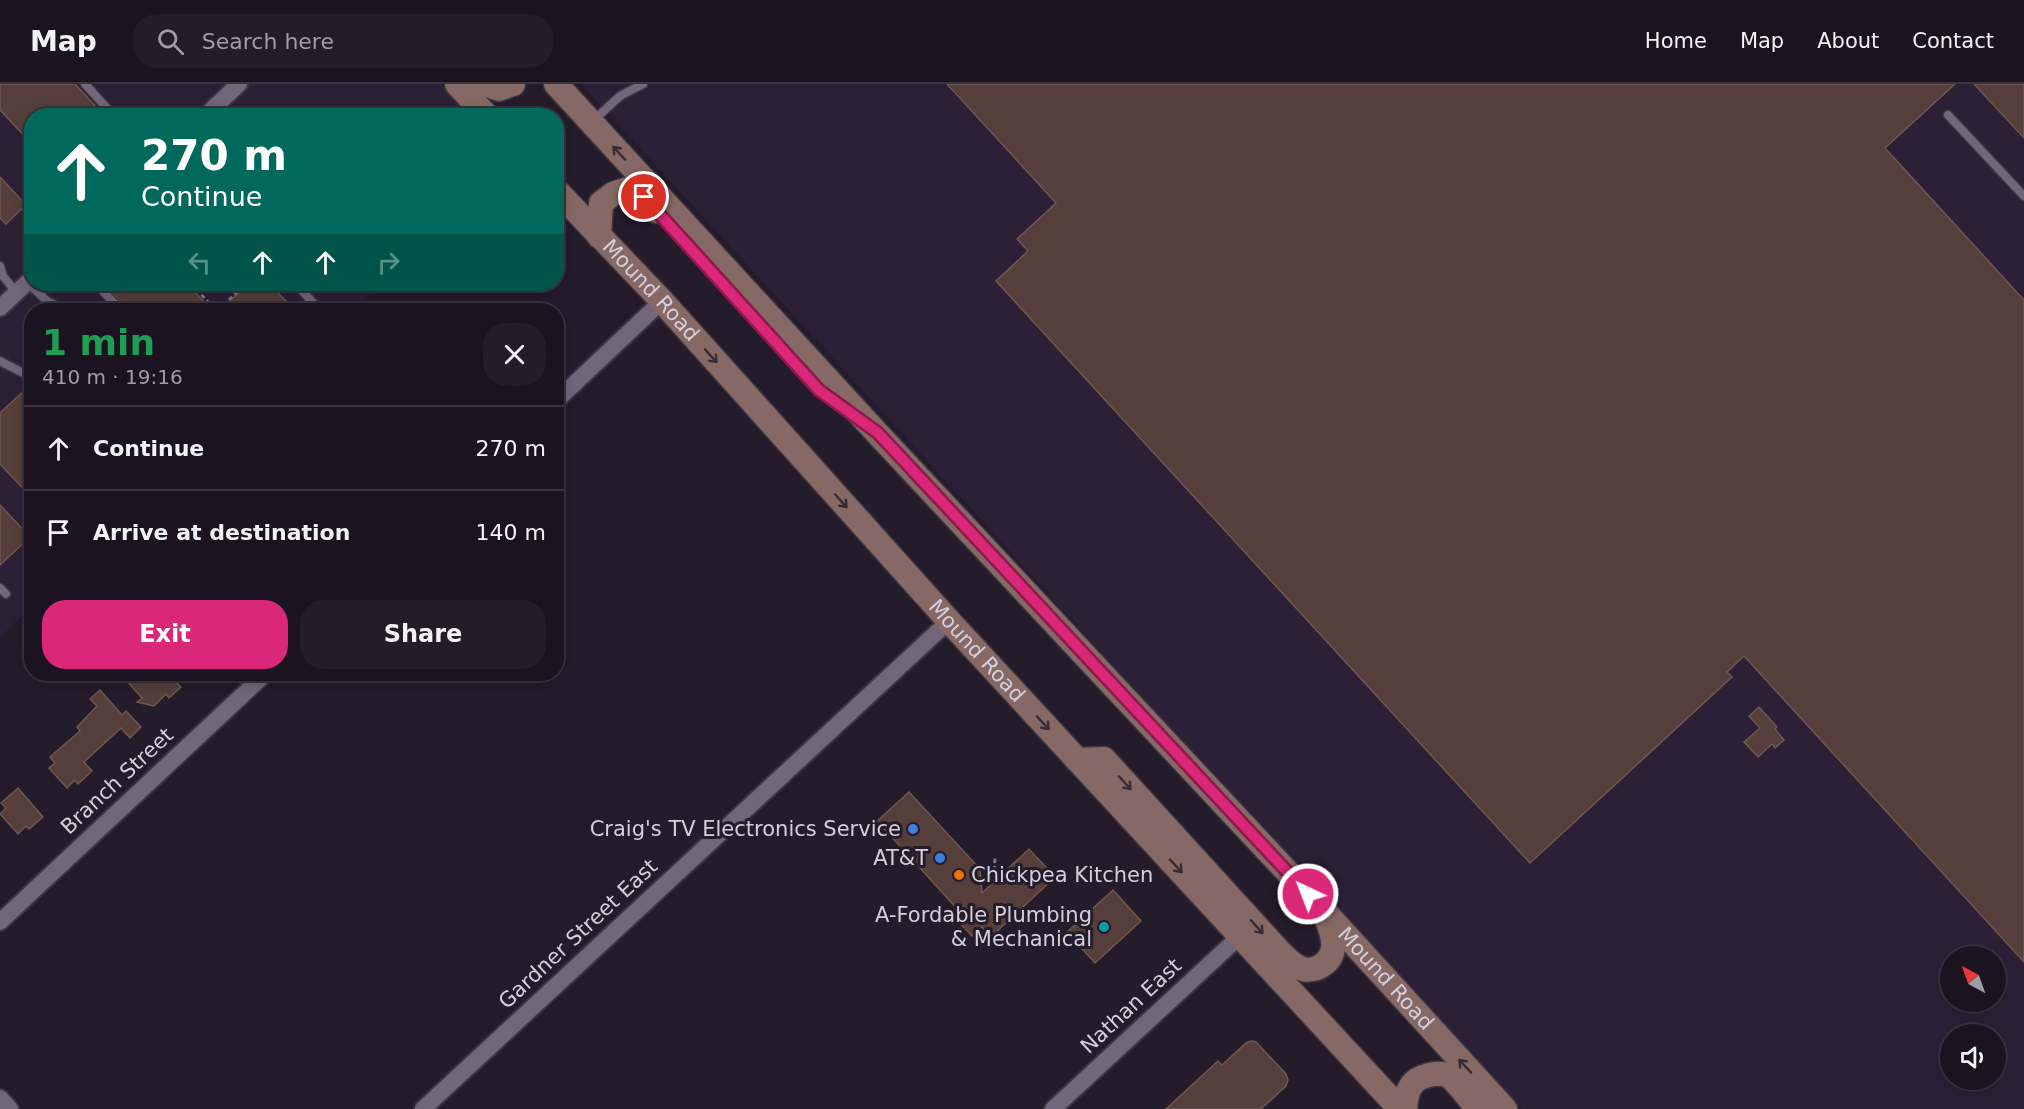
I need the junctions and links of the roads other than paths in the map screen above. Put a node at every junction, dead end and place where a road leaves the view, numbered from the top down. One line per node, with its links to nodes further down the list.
1 (85, 84): 8 (lane)
2 (239, 84): 9 (street)
3 (457, 84): 10 (main road)
4 (485, 84): 5 (main road)
5 (513, 84)
6 (555, 84): 12 (main road, Mound Road)
7 (643, 84): 12 (lane)
8 (107, 108)
9 (214, 108)
10 (480, 108)
11 (1948, 116): 13 (lane)
12 (591, 122): 30 (main road, Mound Road, one-way to 12)
13 (2024, 196)
14 (564, 199): 15 (main road, Mound Road)
15 (599, 236): 22 (main road, Mound Road); 30 (main road)
16 (0, 266): 17 (lane)
17 (24, 284)
18 (24, 285): 26 (street)
19 (34, 291): 23 (lane)
20 (103, 291): 24 (lane)
21 (302, 291): 25 (lane)
22 (662, 301): 29 (street); 31 (main road, Mound Road, one-way to 31)
23 (50, 303)
24 (114, 303)
25 (313, 303)
26 (0, 308)
27 (0, 361): 28 (lane)
28 (24, 373)
29 (564, 393)
30 (878, 433): 34 (main road, Mound Road)
31 (949, 621): 33 (main road, Mound Road, one-way to 33); 39 (street, Gardner Street East)
32 (258, 681): 35 (street, Branch Street)
33 (1077, 760): 34 (main road, one-way to 34); 36 (main road, Mound Road, one-way to 36)
34 (1324, 911): 44 (main road, Mound Road, one-way to 34)
35 (0, 922)
36 (1240, 936): 40 (street, Nathan East); 41 (main road, Mound Road)
37 (0, 1098): 38 (street)
38 (10, 1109)
39 (423, 1109)
40 (1053, 1109)
41 (1400, 1109)
42 (1405, 1109): 43 (main road)
43 (1478, 1109)
44 (1505, 1109)

